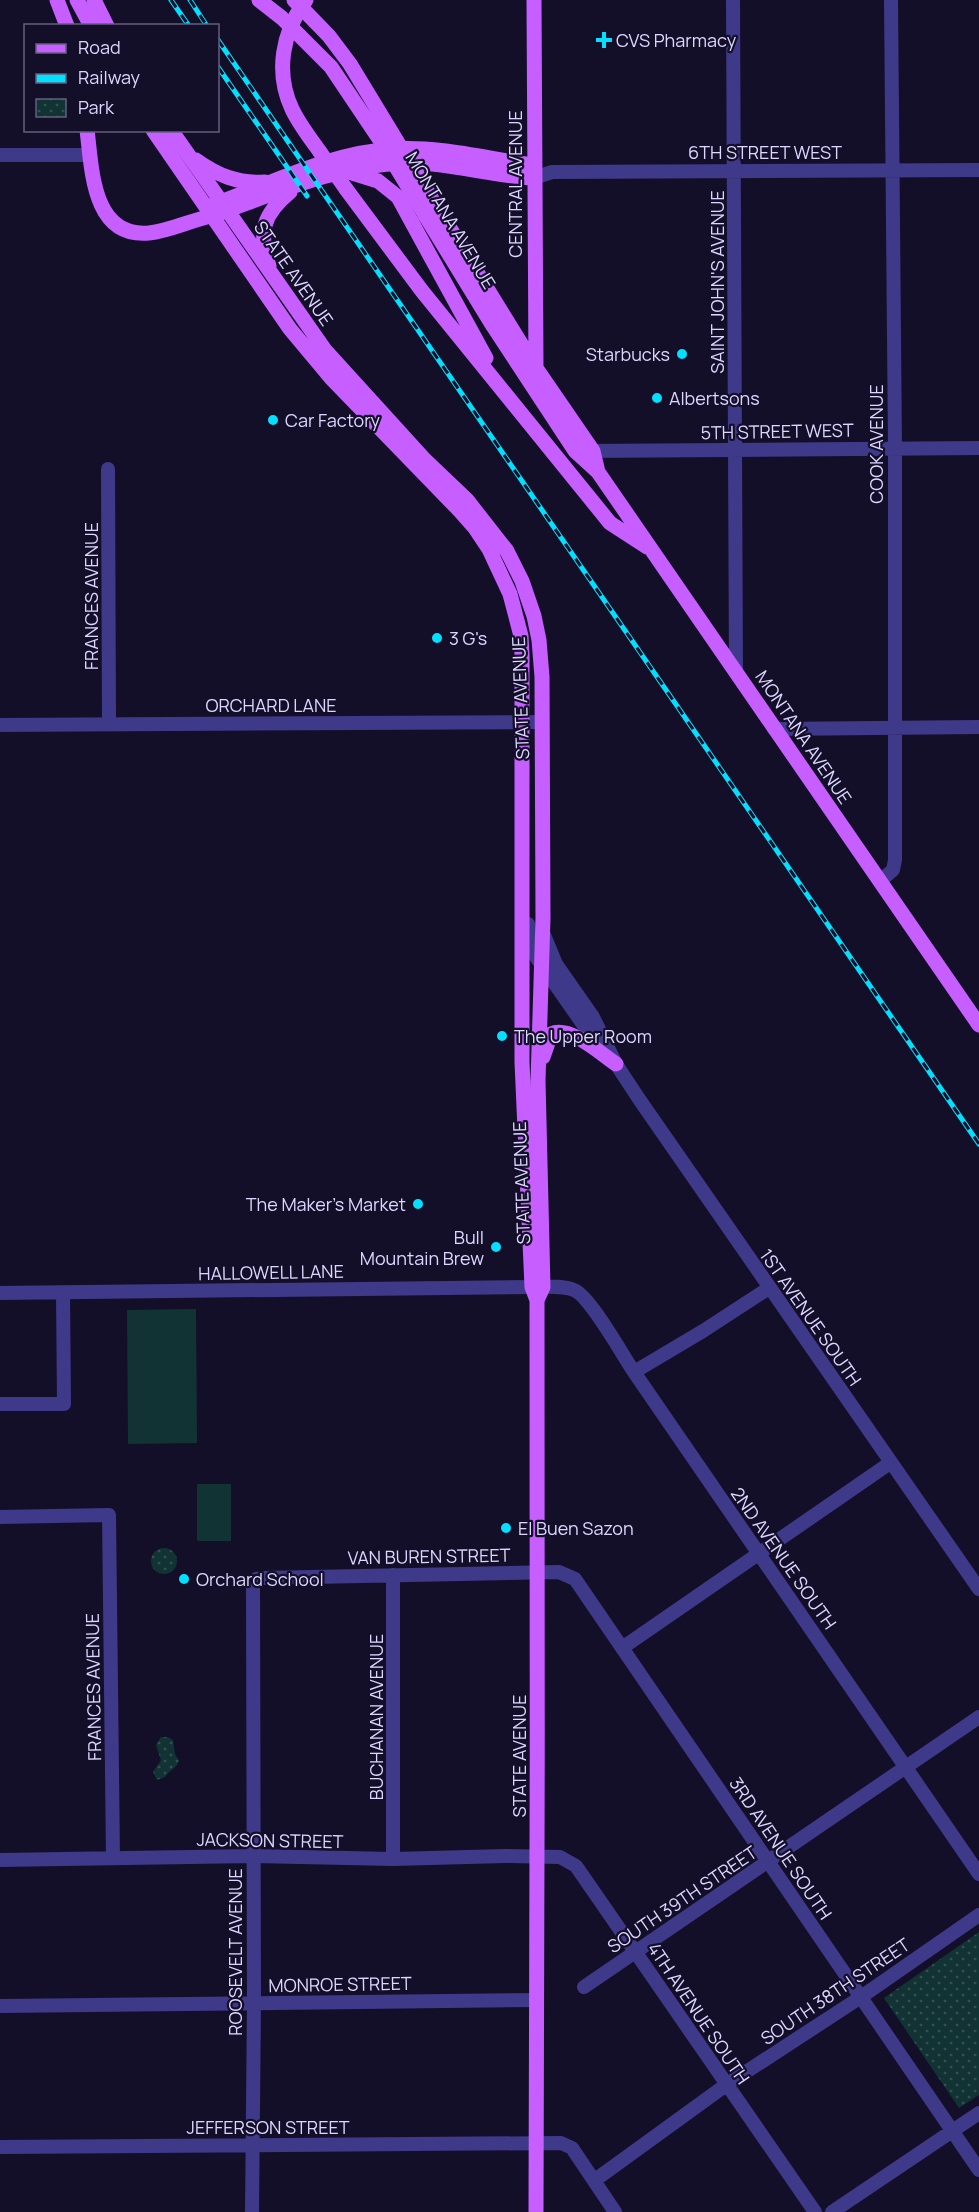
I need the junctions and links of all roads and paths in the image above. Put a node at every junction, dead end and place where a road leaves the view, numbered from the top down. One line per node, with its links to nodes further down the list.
1 (57, 0): 10 (main road)
2 (77, 0): 11 (main road)
3 (94, 0): 12 (main road)
4 (259, 0): 27 (main road, MONTANA AVENUE, bridge)
5 (294, 0): 27 (main road, MONTANA AVENUE, bridge)
6 (306, 0): 31 (main road, bridge)
7 (534, 0): 20 (main road, CENTRAL AVENUE)
8 (733, 0): 23 (street, SAINT JOHN'S AVENUE)
9 (891, 0): 21 (street, COOK AVENUE)
10 (66, 24)
11 (90, 24)
12 (106, 24)
13 (87, 132): 18 (main road)
14 (154, 132): 28 (main road, STATE AVENUE)
15 (172, 132): 16 (main road, STATE AVENUE)
16 (186, 152): 24 (main road); 26 (main road, STATE AVENUE)
17 (0, 155): 18 (street)
18 (90, 155): 28 (main road)
19 (979, 170): 21 (street, 6TH STREET WEST)
20 (534, 171): 22 (main road, 6TH STREET WEST); 23 (street, 6TH STREET WEST); 24 (main road, 6TH STREET WEST); 30 (main road, CENTRAL AVENUE)
21 (893, 171): 23 (street, 6TH STREET WEST); 32 (street, COOK AVENUE)
22 (340, 172): 25 (main road, 6TH STREET WEST); 31 (main road)
23 (734, 172): 34 (street, SAINT JOHN'S AVENUE)
24 (277, 181): 26 (main road, 6TH STREET WEST)
25 (300, 184): 26 (main road, 6TH STREET WEST); 29 (main road)
26 (224, 206): 28 (main road, 6TH STREET WEST); 29 (main road, STATE AVENUE)
27 (430, 209): 30 (main road, MONTANA AVENUE); 35 (main road, MONTANA AVENUE)
28 (209, 212): 41 (main road, STATE AVENUE)
29 (274, 280): 42 (main road, STATE AVENUE)
30 (536, 368): 36 (main road, MONTANA AVENUE)
31 (507, 393): 39 (main road)
32 (895, 447): 33 (street, 5TH STREET WEST); 34 (street, 5TH STREET WEST); 46 (street, COOK AVENUE)
33 (979, 447)
34 (736, 450): 36 (street, 5TH STREET WEST); 40 (street, SAINT JOHN'S AVENUE)
35 (575, 451): 36 (street, 5TH STREET WEST); 38 (main road, MONTANA AVENUE)
36 (593, 451): 38 (main road, MONTANA AVENUE)
37 (108, 469): 43 (street, FRANCES AVENUE)
38 (598, 472): 39 (main road, MONTANA AVENUE)
39 (656, 556): 40 (main road, MONTANA AVENUE)
40 (736, 672): 47 (main road, MONTANA AVENUE)
41 (523, 722): 42 (street, ORCHARD LANE); 43 (street, ORCHARD LANE); 48 (main road, STATE AVENUE)
42 (542, 722): 50 (main road, STATE AVENUE)
43 (109, 724): 44 (street, ORCHARD LANE)
44 (0, 725)
45 (979, 727): 46 (street)
46 (895, 728): 47 (street); 49 (street, COOK AVENUE)
47 (774, 729): 49 (main road, MONTANA AVENUE)
48 (523, 821): 51 (street, 1ST AVENUE SOUTH); 57 (main road, STATE AVENUE)
49 (880, 881): 52 (main road, MONTANA AVENUE)
50 (542, 927): 51 (main road, STATE AVENUE); 54 (street, 1ST AVENUE SOUTH)
51 (541, 966): 54 (street, 1ST AVENUE SOUTH); 55 (main road, STATE AVENUE)
52 (972, 1004): 53 (main road, MONTANA AVENUE)
53 (979, 1025)
54 (616, 1064): 55 (main road); 56 (street, 1ST AVENUE SOUTH)
55 (538, 1081): 57 (main road, STATE AVENUE)
56 (769, 1288): 60 (street); 62 (street, 1ST AVENUE SOUTH)
57 (538, 1292): 59 (street, HALLOWELL LANE); 60 (street, 2ND AVENUE SOUTH); 65 (main road, STATE AVENUE)
58 (0, 1293): 59 (street, HALLOWELL LANE)
59 (63, 1293): 61 (street)
60 (634, 1372): 64 (street, 2ND AVENUE SOUTH)
61 (0, 1404)
62 (890, 1463): 64 (street); 68 (street, 1ST AVENUE SOUTH)
63 (0, 1517): 74 (street, FRANCES AVENUE)
64 (758, 1552): 69 (street); 71 (street, 2ND AVENUE SOUTH)
65 (538, 1572): 66 (street, VAN BUREN STREET); 69 (street, 3RD AVENUE SOUTH); 73 (main road, STATE AVENUE)
66 (393, 1575): 67 (street, VAN BUREN STREET); 75 (street, BUCHANAN AVENUE)
67 (253, 1585): 72 (street, ROOSEVELT AVENUE)
68 (979, 1589)
69 (622, 1648): 77 (street, 3RD AVENUE SOUTH)
70 (979, 1717): 71 (street, SOUTH 39TH STREET)
71 (906, 1768): 77 (street, SOUTH 39TH STREET); 78 (street, 2ND AVENUE SOUTH)
72 (253, 1856): 74 (street, JACKSON STREET); 75 (street, JACKSON STREET); 84 (street, ROOSEVELT AVENUE)
73 (539, 1857): 75 (street, JACKSON STREET); 80 (street, 4TH AVENUE SOUTH); 83 (main road, STATE AVENUE)
74 (113, 1858): 76 (street, JACKSON STREET)
75 (393, 1859)
76 (0, 1860)
77 (768, 1862): 80 (street, SOUTH 39TH STREET); 82 (street, 3RD AVENUE SOUTH)
78 (979, 1874)
79 (979, 1915): 82 (street, SOUTH 38TH STREET)
80 (635, 1953): 81 (street, SOUTH 39TH STREET); 86 (street, 4TH AVENUE SOUTH)
81 (584, 1987)
82 (861, 1997): 86 (street, SOUTH 38TH STREET); 88 (street, 3RD AVENUE SOUTH)
83 (536, 2000): 84 (street, MONROE STREET); 89 (main road, STATE AVENUE)
84 (254, 2003): 85 (street, MONROE STREET); 90 (street, ROOSEVELT AVENUE)
85 (0, 2006)
86 (726, 2085): 93 (street, SOUTH 38TH STREET); 97 (street, 4TH AVENUE SOUTH)
87 (979, 2113): 88 (street)
88 (953, 2130): 92 (street, 3RD AVENUE SOUTH); 98 (street)
89 (537, 2144): 90 (street, JEFFERSON STREET); 93 (street, JEFFERSON STREET); 95 (main road, STATE AVENUE)
90 (253, 2145): 91 (street, JEFFERSON STREET); 94 (street, ROOSEVELT AVENUE)
91 (0, 2147)
92 (979, 2170)
93 (595, 2180): 96 (street, JEFFERSON STREET)
94 (252, 2212)
95 (536, 2212)
96 (615, 2212)
97 (815, 2212)
98 (832, 2212)

